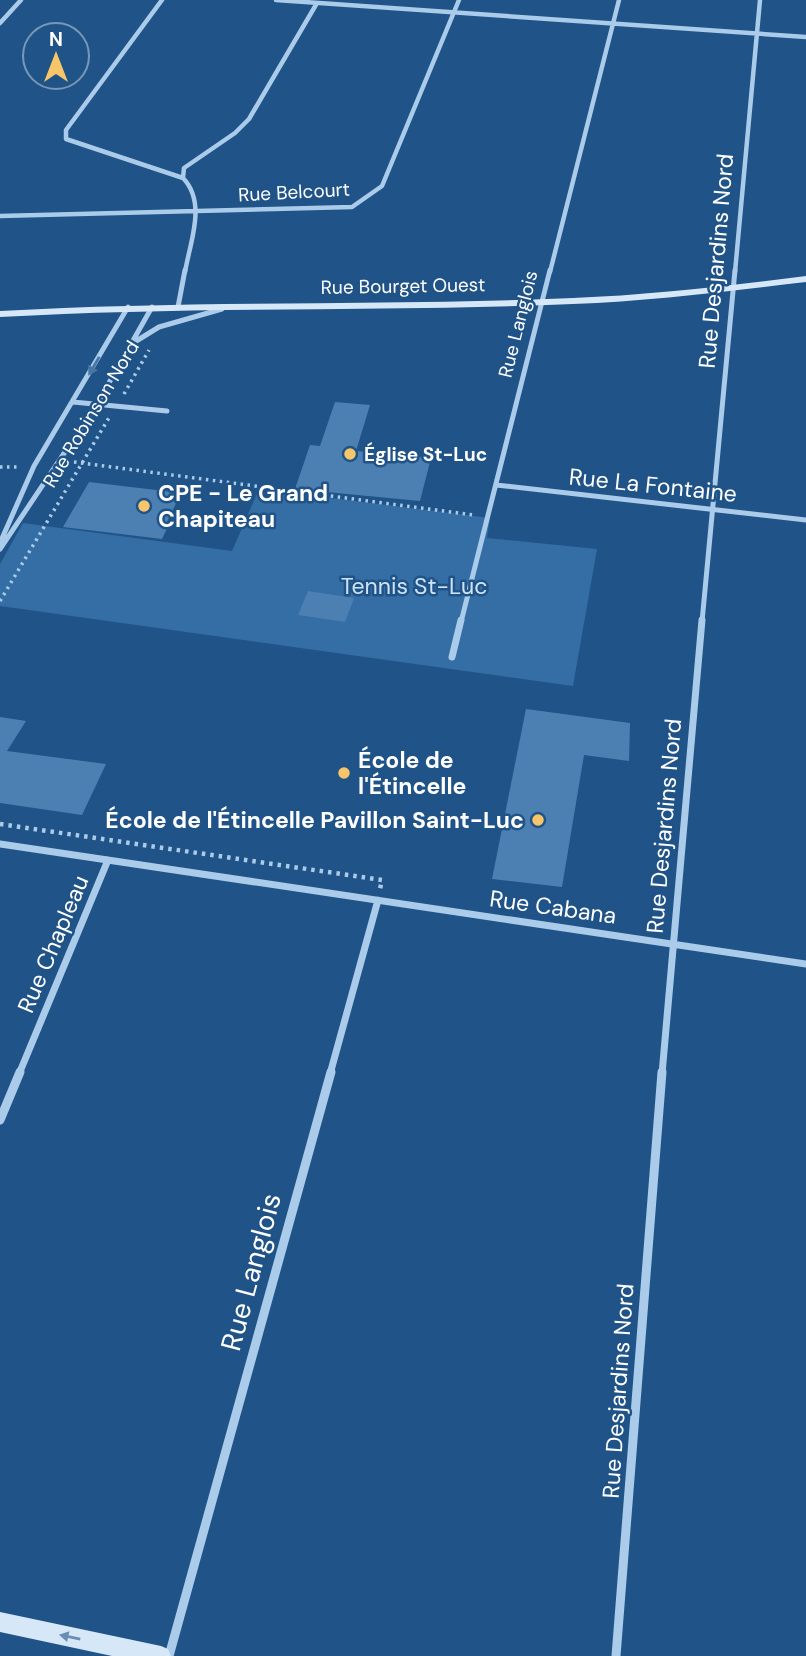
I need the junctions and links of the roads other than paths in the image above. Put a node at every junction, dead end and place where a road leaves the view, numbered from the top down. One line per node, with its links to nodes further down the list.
1 (21, 0): 9 (street)
2 (162, 0): 13 (street)
3 (276, 0): 7 (street)
4 (459, 0): 8 (street, Rue Belcourt)
5 (619, 0): 10 (street, Rue Langlois)
6 (760, 0): 11 (street, Rue Desjardins Nord)
7 (317, 3): 8 (street); 13 (street)
8 (454, 12): 10 (street); 14 (street, Rue Belcourt)
9 (0, 23)
10 (613, 23): 11 (street); 18 (street, Rue Langlois)
11 (757, 34): 12 (street); 17 (street, Rue Desjardins Nord)
12 (806, 37)
13 (183, 178): 14 (street)
14 (196, 210): 15 (street, Rue Belcourt); 22 (street)
15 (0, 216)
16 (806, 279): 17 (street, Rue Bourget Ouest)
17 (733, 289): 18 (street, Rue Bourget Ouest); 29 (street, Rue Desjardins Nord)
18 (544, 302): 19 (street, Rue Bourget Ouest); 28 (street, Rue Langlois)
19 (232, 306): 22 (street, Rue Bourget Ouest); 24 (street)
20 (128, 307): 21 (street, Rue Bourget Ouest); 23 (street, Rue Bourget Ouest); 25 (street, Rue Robinson Nord, one-way to 25)
21 (152, 307): 22 (street, Rue Bourget Ouest); 24 (street, Rue Robinson Nord)
22 (177, 307)
23 (0, 314)
24 (132, 343): 26 (street, Rue Robinson Nord)
25 (73, 402): 26 (street); 31 (street, Rue Robinson Nord)
26 (97, 404): 27 (street); 32 (street, Rue Robinson Nord)
27 (167, 411)
28 (496, 485): 29 (street, Rue La Fontaine); 33 (street, Rue Langlois)
29 (713, 509): 30 (street, Rue La Fontaine); 37 (street, Rue Desjardins Nord)
30 (806, 520)
31 (0, 544)
32 (0, 549)
33 (452, 657)
34 (0, 844): 35 (street, Rue Cabana)
35 (108, 860): 36 (street, Rue Cabana); 39 (street, Rue Chapleau)
36 (378, 900): 37 (street, Rue Cabana); 42 (street, Rue Langlois)
37 (672, 944): 38 (street, Rue Cabana); 43 (street, Rue Desjardins Nord)
38 (806, 964)
39 (0, 1120)
40 (0, 1622): 41 (street, one-way to 40)
41 (161, 1656)
42 (169, 1656)
43 (616, 1656)

